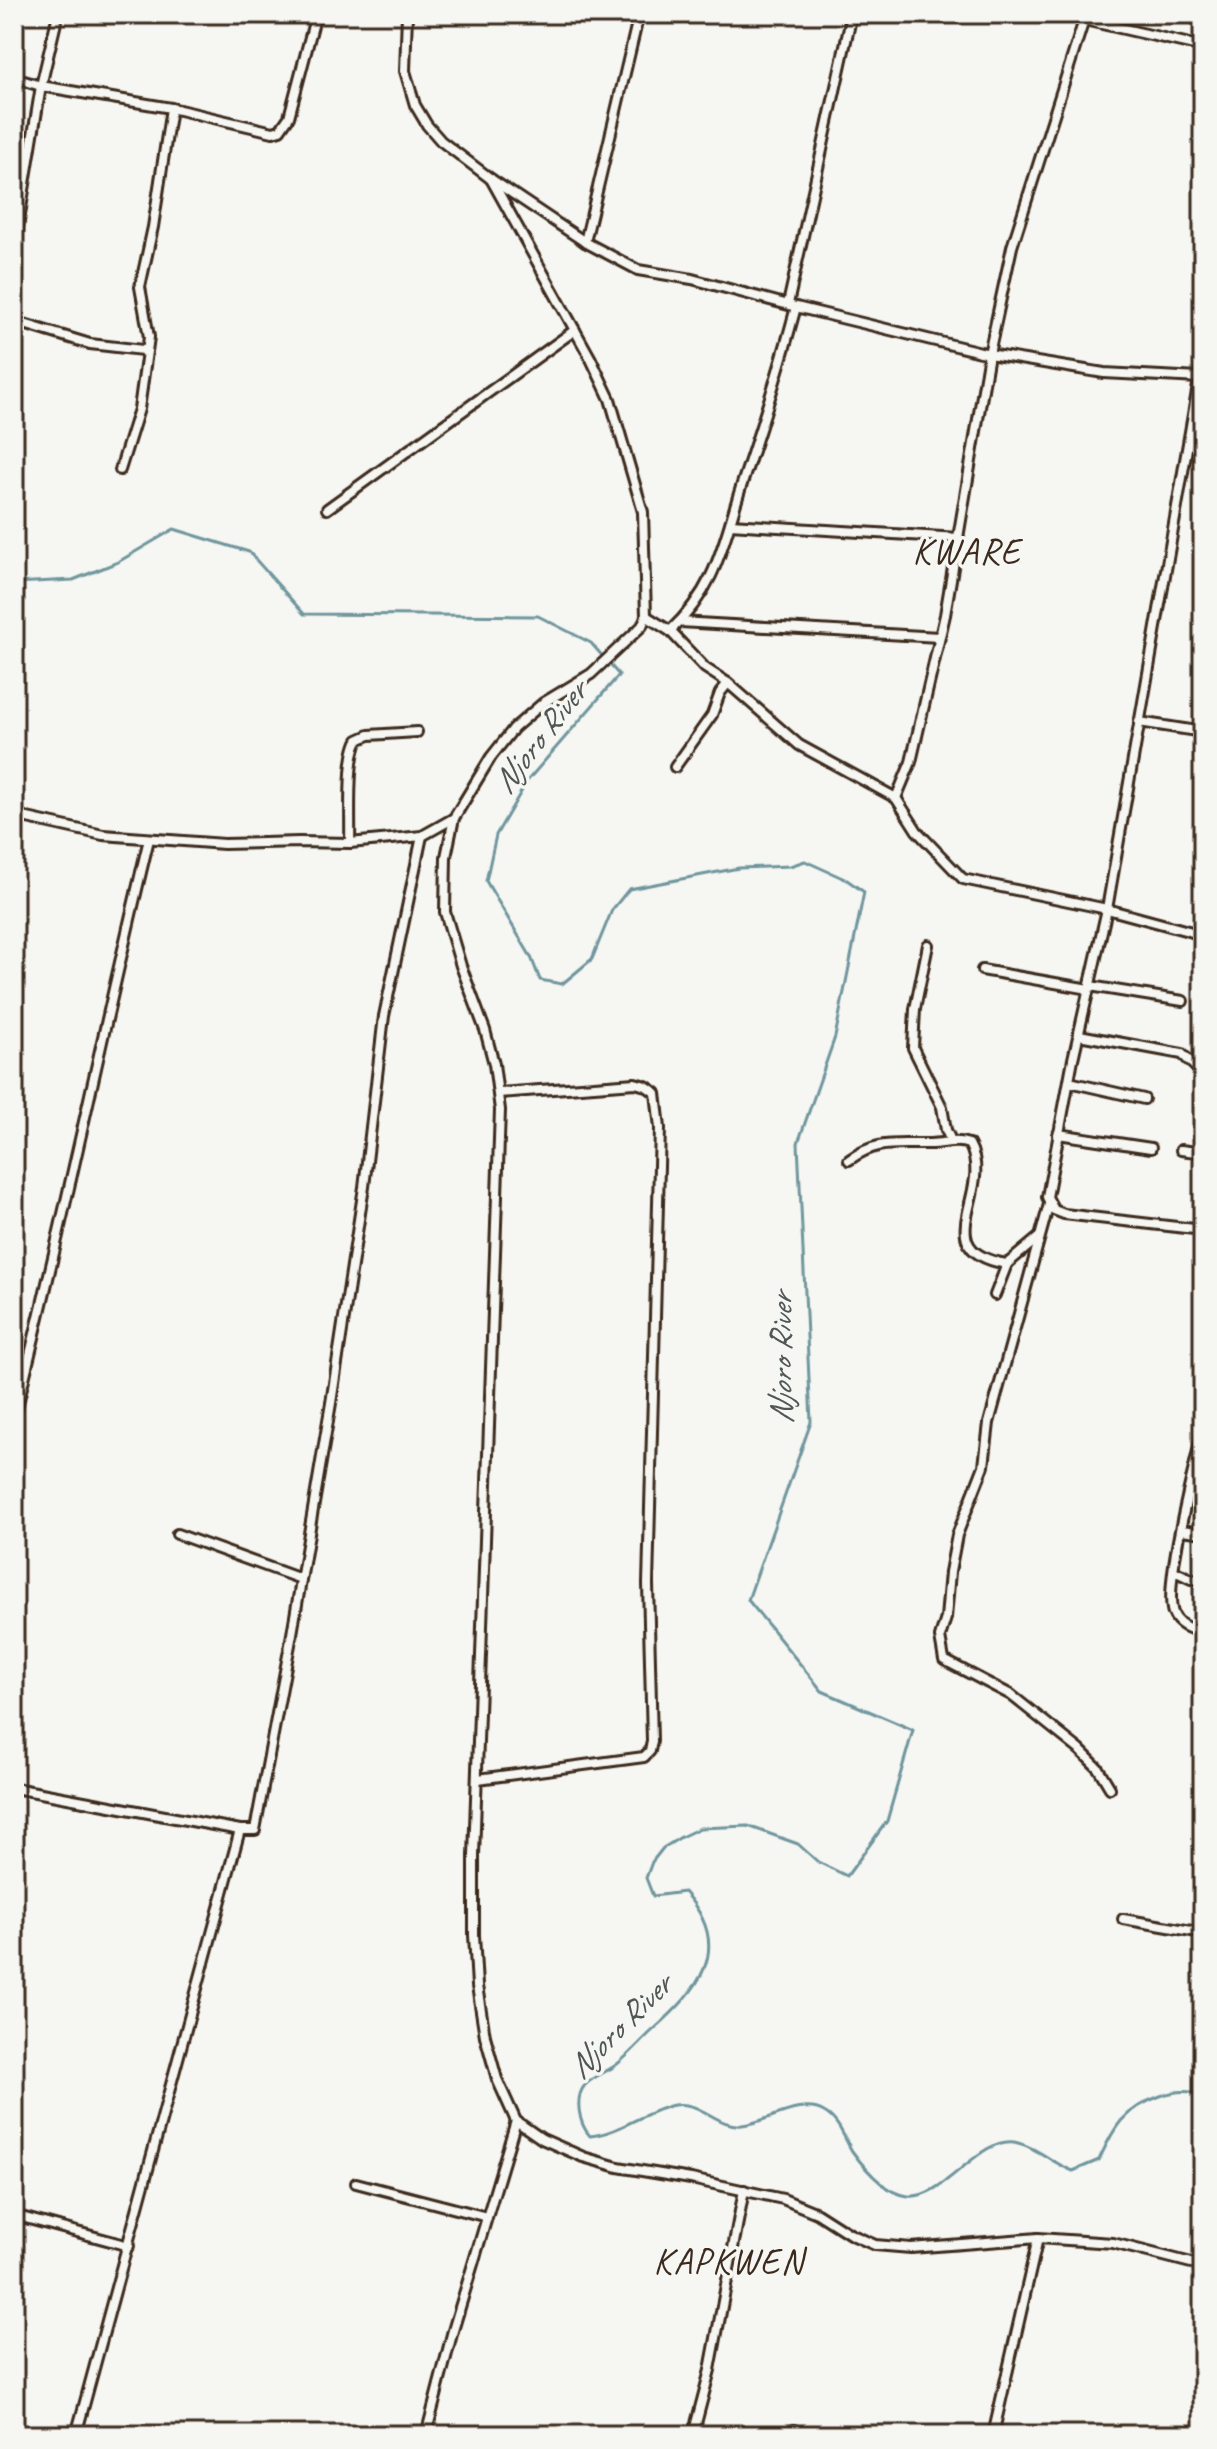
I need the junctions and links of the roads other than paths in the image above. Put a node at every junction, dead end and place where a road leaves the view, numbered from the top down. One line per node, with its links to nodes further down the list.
1 (58, 14): 10 (street)
2 (316, 14): 11 (street)
3 (407, 14): 12 (street)
4 (639, 14): 14 (street)
5 (852, 14): 16 (street)
6 (1058, 14): 7 (street)
7 (1084, 20): 8 (street); 20 (street)
8 (1203, 47)
9 (14, 78): 10 (street)
10 (41, 86): 11 (street); 13 (street)
11 (171, 108): 19 (street)
12 (491, 179): 14 (street); 18 (street)
13 (17, 213): 15 (street)
14 (585, 242): 16 (street)
15 (14, 251)
16 (792, 306): 20 (street); 25 (street)
17 (14, 321): 19 (street)
18 (575, 330): 24 (street); 27 (street)
19 (146, 353): 23 (street)
20 (989, 354): 22 (street); 26 (street)
21 (1203, 357): 22 (street)
22 (1201, 378): 32 (street)
23 (120, 470)
24 (327, 509)
25 (730, 524): 26 (street); 28 (street)
26 (959, 538): 30 (street)
27 (646, 616): 29 (street); 38 (street)
28 (680, 622): 29 (street); 30 (street)
29 (670, 631): 31 (street)
30 (939, 637): 36 (street)
31 (728, 683): 35 (street); 36 (street)
32 (1139, 722): 34 (street); 42 (street)
33 (417, 732): 41 (street)
34 (1203, 732)
35 (675, 767)
36 (896, 798): 42 (street)
37 (14, 815): 40 (street)
38 (454, 818): 39 (street); 51 (street)
39 (422, 836): 41 (street); 70 (street)
40 (149, 839): 41 (street); 64 (street)
41 (350, 843)
42 (1107, 909): 43 (street); 46 (street)
43 (1203, 935)
44 (928, 945): 54 (street)
45 (982, 970): 46 (street)
46 (1090, 987): 47 (street); 48 (street)
47 (1183, 1001)
48 (1079, 1035): 49 (street); 50 (street)
49 (1203, 1074)
50 (1069, 1082): 52 (street); 53 (street)
51 (498, 1093): 73 (street); 73 (street)
52 (1144, 1099)
53 (1058, 1134): 55 (street); 59 (street)
54 (951, 1141): 58 (street); 62 (street)
55 (1151, 1148)
56 (1181, 1150): 57 (street)
57 (1203, 1153)
58 (849, 1160)
59 (1049, 1204): 60 (street); 61 (street)
60 (1203, 1230)
61 (1038, 1238): 62 (street); 75 (street)
62 (1007, 1264): 63 (street)
63 (995, 1295)
64 (14, 1419)
65 (1203, 1430): 66 (street)
66 (1182, 1530): 67 (street); 69 (street)
67 (1203, 1533)
68 (177, 1534): 70 (street)
69 (1174, 1571): 71 (street); 72 (street)
70 (301, 1579): 76 (street)
71 (1203, 1580)
72 (1203, 1633)
73 (478, 1779): 81 (street)
74 (14, 1788): 76 (street)
75 (1110, 1788)
76 (240, 1830): 87 (street)
77 (1203, 1832): 78 (street)
78 (1201, 1846)
79 (1123, 1919): 80 (street)
80 (1203, 1933)
81 (516, 2121): 83 (street); 85 (street)
82 (356, 2183): 85 (street)
83 (744, 2190): 86 (street); 91 (street)
84 (14, 2215): 87 (street)
85 (487, 2217): 90 (street)
86 (1038, 2238): 88 (street); 92 (street)
87 (129, 2246): 89 (street)
88 (1203, 2266)
89 (76, 2435)
90 (426, 2435)
91 (693, 2435)
92 (993, 2435)

